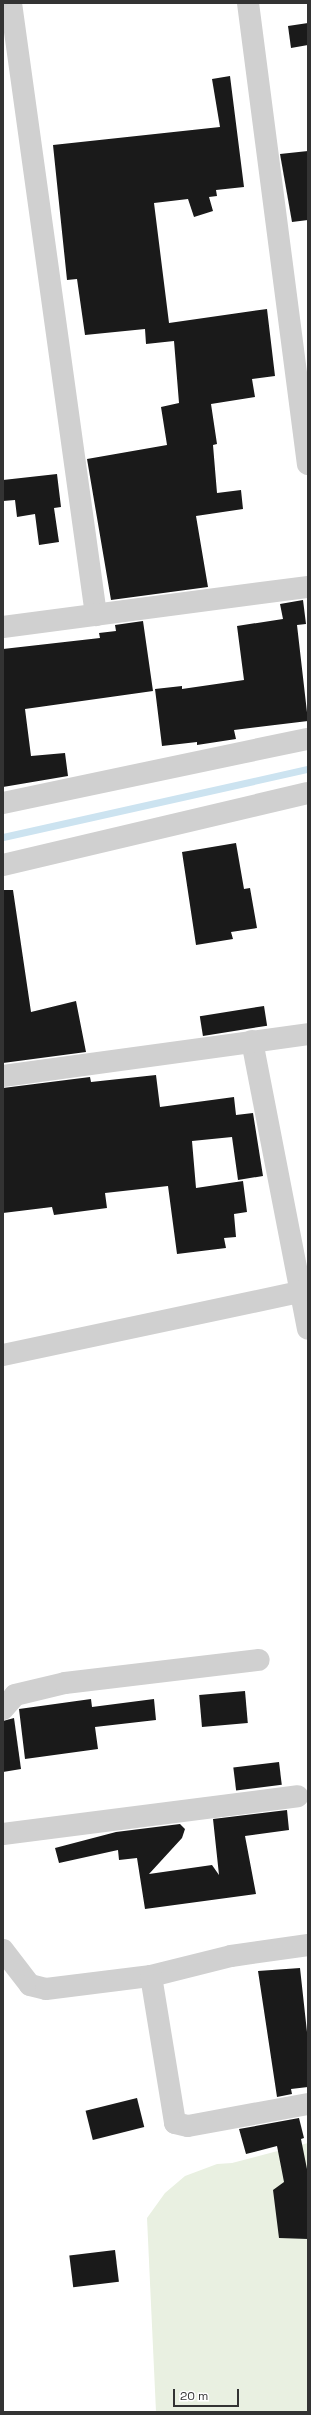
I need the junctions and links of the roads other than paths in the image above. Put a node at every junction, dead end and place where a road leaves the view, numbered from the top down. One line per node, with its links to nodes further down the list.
1 (11, 3): 5 (street)
2 (248, 3): 3 (street)
3 (308, 464)
4 (308, 587): 5 (street)
5 (96, 615): 6 (street)
6 (3, 627)
7 (308, 739): 9 (street)
8 (308, 793): 10 (street)
9 (3, 803)
10 (3, 865)
11 (308, 1034): 12 (street)
12 (252, 1041): 13 (street); 14 (street)
13 (3, 1076)
14 (300, 1292): 15 (street); 16 (street)
15 (308, 1329)
16 (3, 1355)
17 (259, 1660): 18 (street)
18 (3, 1709)
19 (298, 1796): 20 (street)
20 (3, 1834)
21 (308, 1945): 23 (street)
22 (3, 1950): 23 (street)
23 (150, 1976): 24 (street)
24 (308, 2104)

